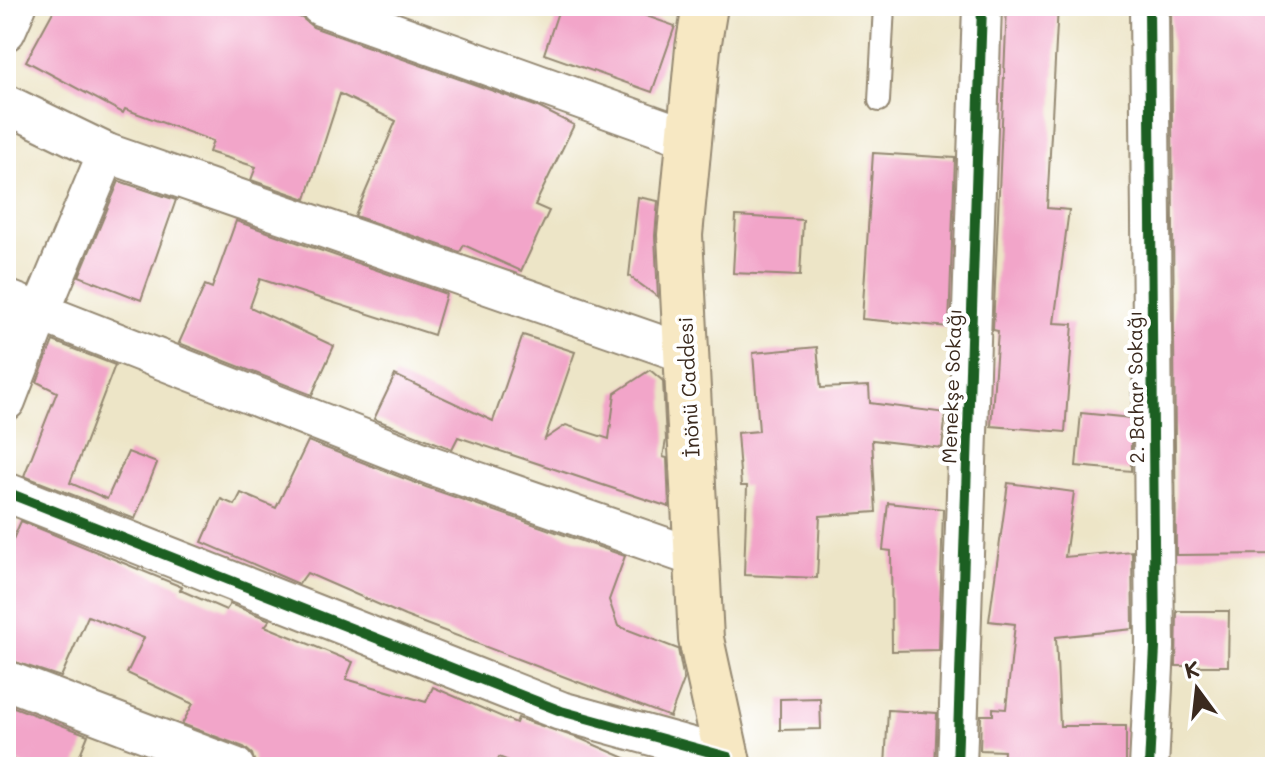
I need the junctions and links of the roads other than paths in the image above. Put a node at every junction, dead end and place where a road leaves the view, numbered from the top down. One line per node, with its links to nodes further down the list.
1 (17, 6): 7 (street)
2 (320, 6): 10 (street)
3 (705, 6): 10 (main road, İnönü Caddesi)
4 (884, 6): 8 (lane)
5 (982, 6): 20 (street, Menekşe Sokağı)
6 (1149, 6): 21 (street, 2. Bahar Sokağı)
7 (6, 31)
8 (879, 101)
9 (6, 104): 11 (street)
10 (689, 138): 13 (main road, İnönü Caddesi)
11 (107, 153): 12 (street); 13 (street)
12 (23, 306): 14 (street); 16 (street)
13 (687, 354): 16 (main road, İnönü Caddesi)
14 (6, 401)
15 (6, 492): 18 (street)
16 (697, 558): 18 (main road, İnönü Caddesi)
17 (6, 680): 19 (street)
18 (729, 762)
19 (235, 767)
20 (957, 767)
21 (1149, 767)

